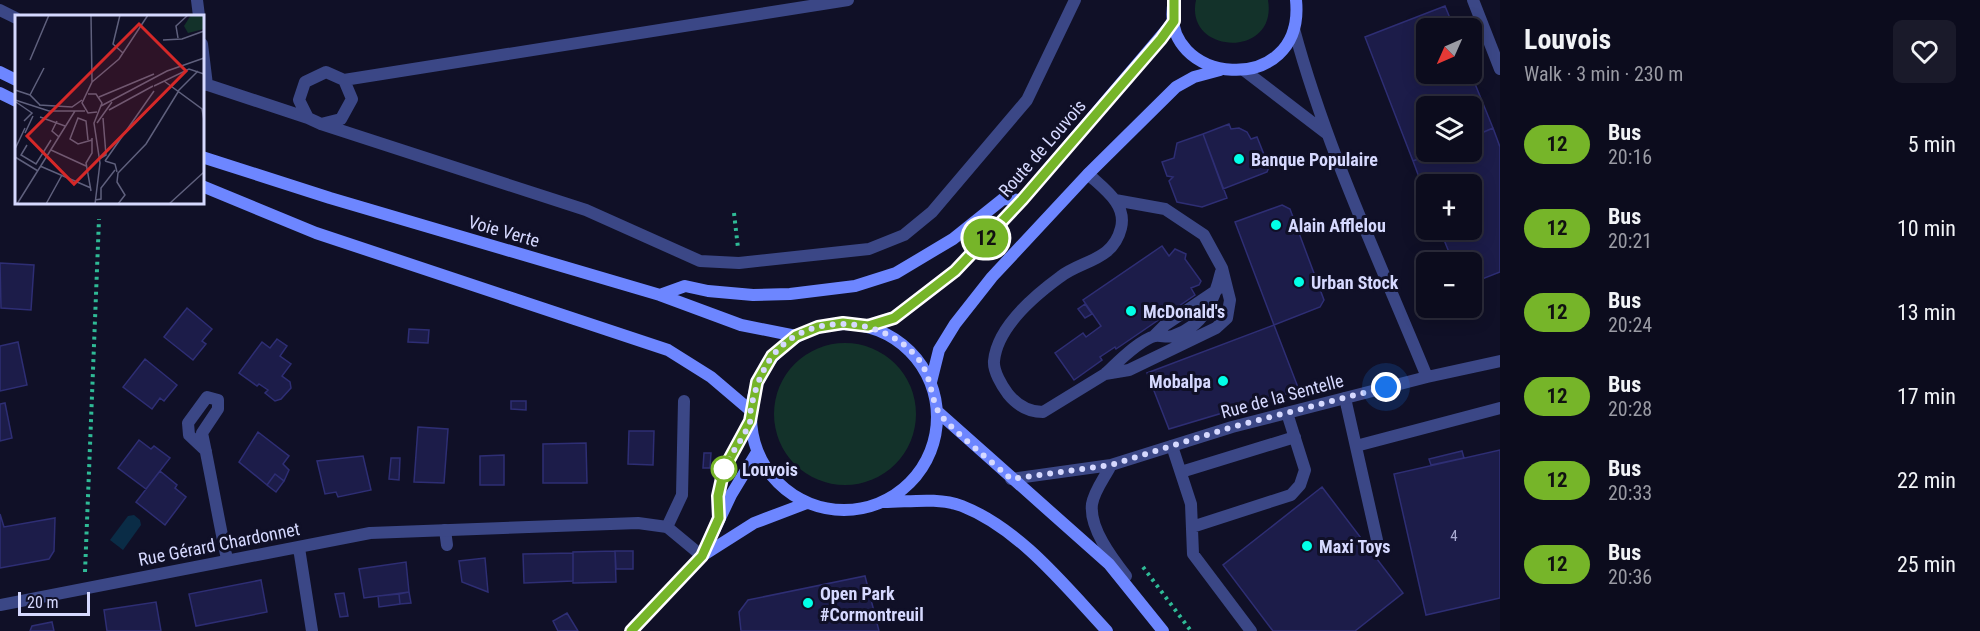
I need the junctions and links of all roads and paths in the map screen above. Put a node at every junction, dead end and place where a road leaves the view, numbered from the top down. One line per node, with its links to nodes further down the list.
1 (197, 0): 8 (street)
2 (848, 0): 17 (street)
3 (1075, 0): 31 (street)
4 (1296, 0): 11 (main road)
5 (1473, 0): 12 (street)
6 (1172, 1): 10 (main road)
7 (0, 10): 9 (street)
8 (199, 15)
9 (15, 18)
10 (1174, 21): 13 (main road); 27 (main road, Route de Louvois)
11 (1294, 29): 14 (main road); 23 (street)
12 (1500, 69)
13 (1220, 70): 14 (main road); 25 (main road)
14 (1245, 71): 23 (street)
15 (0, 72): 16 (main road)
16 (15, 80)
17 (344, 80): 21 (street); 22 (street)
18 (205, 84): 21 (street)
19 (0, 93): 20 (main road)
20 (15, 100)
21 (308, 118): 22 (street)
22 (321, 124): 31 (street)
23 (1327, 134): 40 (street)
24 (204, 158): 34 (main road, Voie Verte)
25 (1088, 174): 28 (street); 41 (main road)
26 (204, 187): 47 (main road)
27 (1022, 200): 34 (main road); 35 (main road, Route de Louvois)
28 (1115, 200): 32 (street); 39 (street)
29 (734, 213): 31 (path)
30 (99, 219): 67 (path)
31 (739, 263)
32 (1222, 268): 33 (street); 39 (street)
33 (1217, 290): 37 (street); 37 (street)
34 (660, 295): 36 (main road, Voie Verte)
35 (868, 326): 36 (main road); 41 (main road)
36 (796, 336): 47 (main road)
37 (1154, 336): 39 (street)
38 (1500, 361): 40 (street, Rue de la Sentelle)
39 (1105, 374)
40 (1427, 376): 42 (street, Rue de la Sentelle)
41 (931, 382): 45 (main road)
42 (1345, 398): 46 (street, Rue de la Sentelle); 50 (street)
43 (684, 401): 60 (street)
44 (1500, 408): 50 (street)
45 (938, 412): 55 (main road); 56 (main road)
46 (1287, 412): 48 (street); 49 (street, Rue de la Sentelle)
47 (751, 416): 52 (main road); 58 (street)
48 (1295, 437): 54 (street); 59 (street)
49 (1172, 446): 53 (street, Rue de la Sentelle); 54 (street)
50 (1356, 446): 62 (street)
51 (206, 451): 66 (street)
52 (757, 452): 57 (main road); 58 (main road)
53 (1111, 465): 55 (street, Rue de la Sentelle); 72 (street)
54 (1181, 472): 59 (street)
55 (1011, 479): 72 (main road)
56 (883, 502): 57 (main road); 71 (main road)
57 (807, 503): 65 (main road)
58 (719, 518): 65 (main road)
59 (1192, 526): 73 (street)
60 (667, 527): 61 (street, Rue Gérard Chardonnet); 65 (street)
61 (445, 530): 63 (street); 64 (street, Rue Gérard Chardonnet)
62 (1377, 540)
63 (447, 545)
64 (299, 548): 66 (street, Rue Gérard Chardonnet); 69 (street)
65 (702, 556): 70 (main road)
66 (226, 560): 67 (street, Rue Gérard Chardonnet)
67 (84, 588): 68 (street, Rue Gérard Chardonnet)
68 (0, 605)
69 (312, 631)
70 (631, 631)
71 (1107, 631)
72 (1164, 631)
73 (1251, 631)

